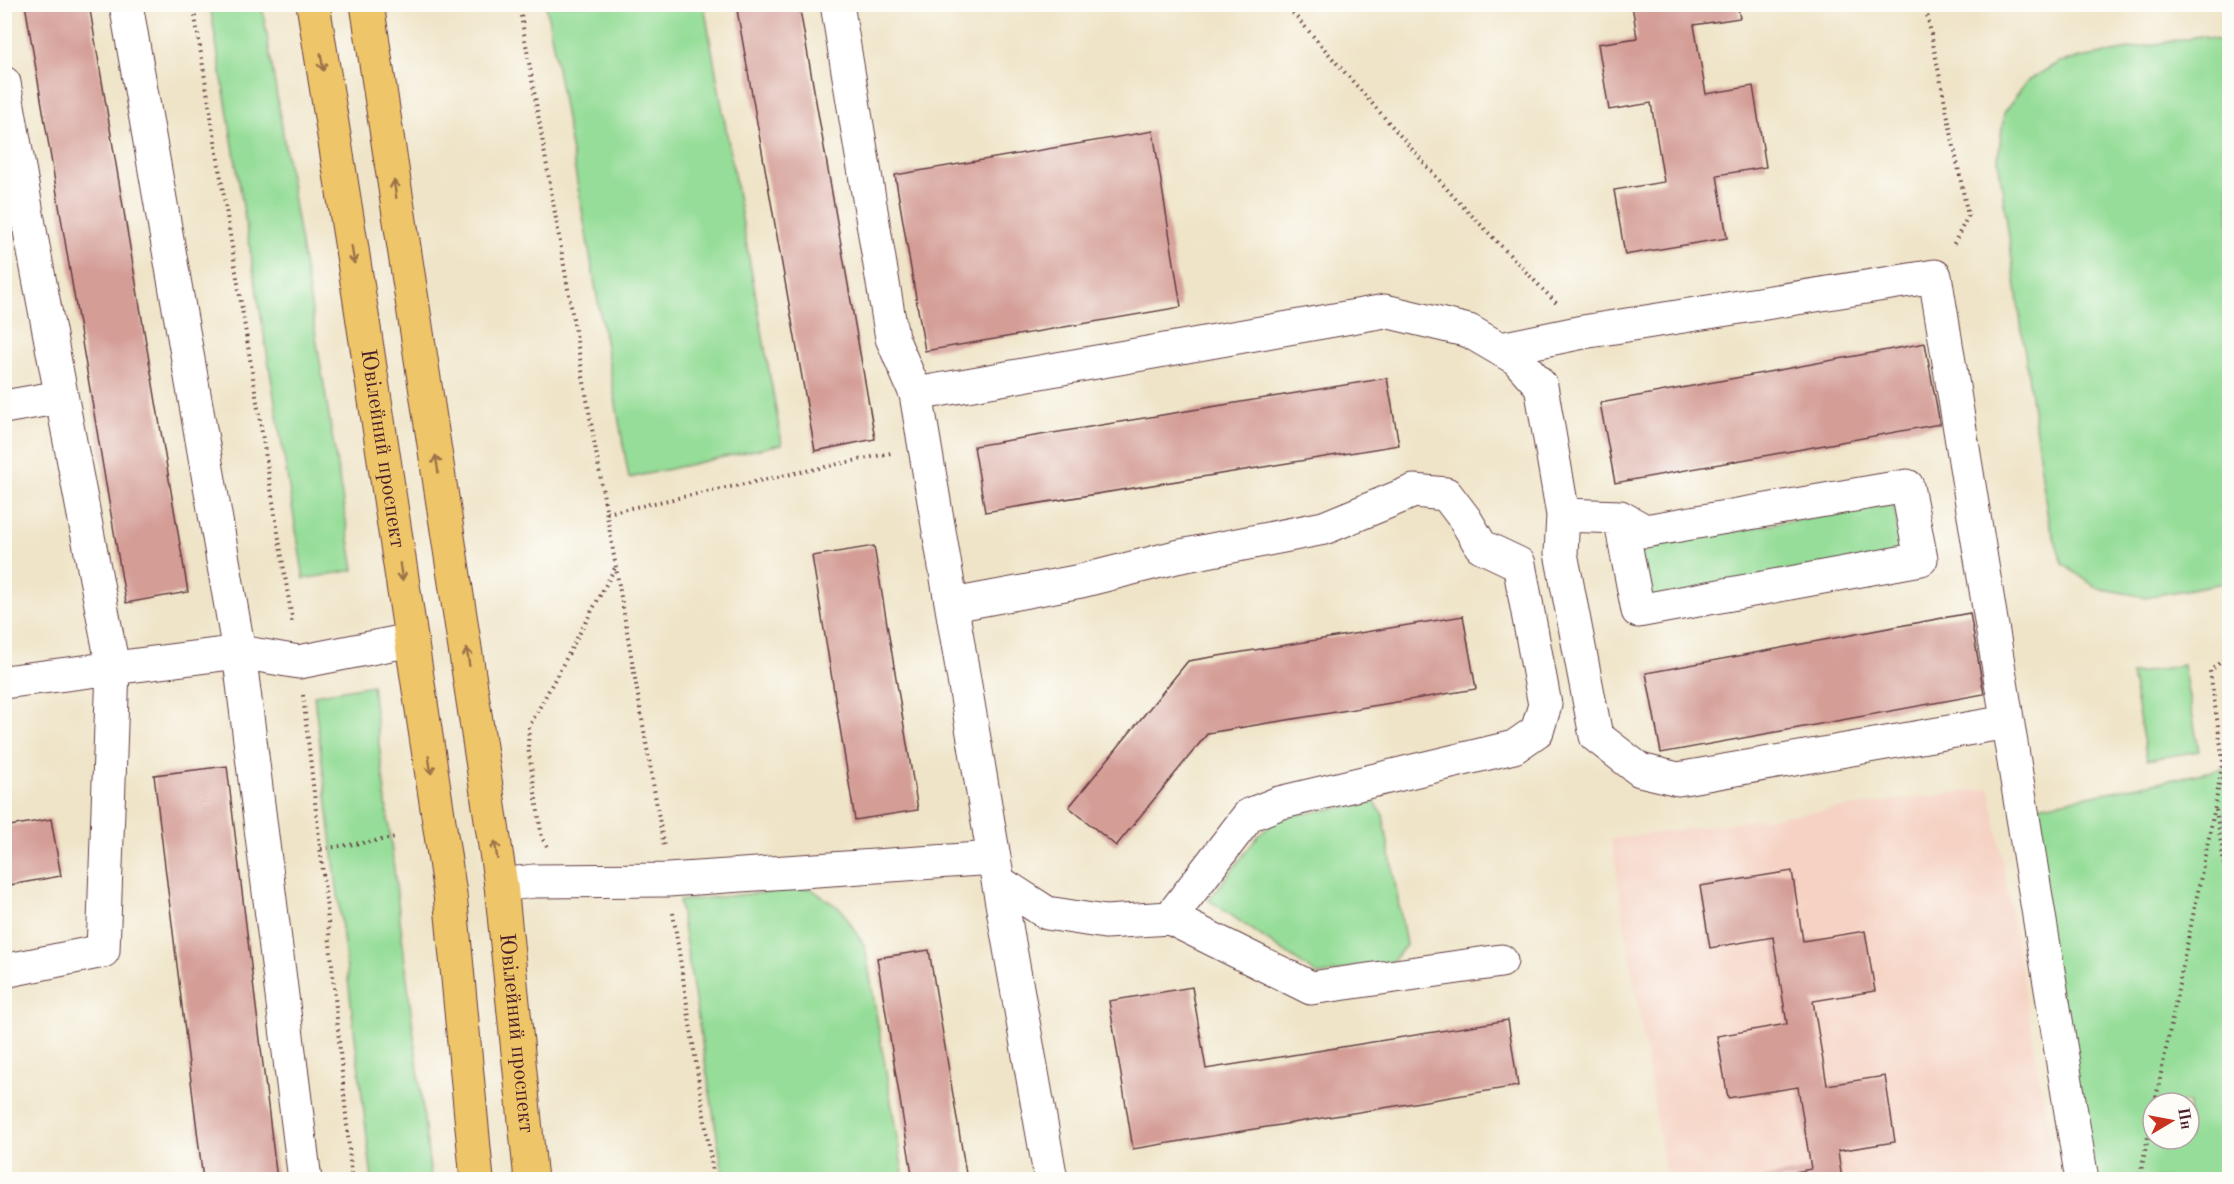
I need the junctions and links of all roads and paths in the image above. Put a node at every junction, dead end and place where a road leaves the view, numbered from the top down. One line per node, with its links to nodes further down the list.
1 (126, 4): 26 (lane)
2 (193, 4): 28 (path)
3 (313, 4): 17 (main road, Ювілейний проспект, one-way to 17)
4 (367, 4): 15 (main road, Ювілейний проспект, one-way to 4)
5 (519, 4): 20 (path)
6 (837, 4): 14 (lane)
7 (1285, 4): 12 (path)
8 (1925, 4): 11 (path)
9 (4, 83): 10 (lane)
10 (18, 238): 16 (lane)
11 (1935, 276): 12 (lane); 31 (lane)
12 (1583, 332): 13 (lane)
13 (1501, 350): 14 (lane); 21 (lane)
14 (916, 394): 24 (lane)
15 (427, 396): 17 (main road); 38 (main road, Ювілейний проспект, one-way to 15)
16 (61, 397): 18 (lane); 29 (lane)
17 (376, 405): 25 (main road, Ювілейний проспект, one-way to 25)
18 (4, 407)
19 (897, 452): 20 (path)
20 (607, 513): 23 (path)
21 (1563, 515): 22 (lane); 31 (lane)
22 (1620, 517): 22 (lane)
23 (616, 566): 35 (path); 37 (path)
24 (952, 605): 36 (lane); 41 (lane)
25 (411, 640): 28 (lane); 39 (main road, Ювілейний проспект, one-way to 39)
26 (239, 652): 28 (lane); 29 (lane); 46 (lane)
27 (2229, 654): 32 (path)
28 (299, 662): 34 (path)
29 (113, 668): 30 (lane); 43 (lane)
30 (4, 682)
31 (2007, 722): 52 (lane)
32 (2216, 807): 40 (path); 44 (path)
33 (394, 838): 34 (path)
34 (321, 849): 47 (path)
35 (551, 852)
36 (997, 870): 37 (lane); 41 (lane); 51 (lane)
37 (668, 880): 38 (lane); 50 (path)
38 (501, 885): 39 (main road); 49 (main road, Ювілейний проспект)
39 (450, 894): 48 (main road, Ювілейний проспект)
40 (2229, 904)
41 (1170, 918): 42 (lane)
42 (1501, 961)
43 (4, 971)
44 (2157, 1091)
45 (2145, 1151): 53 (path)
46 (305, 1179)
47 (352, 1179)
48 (477, 1179)
49 (531, 1179)
50 (714, 1179)
51 (1051, 1179)
52 (2082, 1179)
53 (2139, 1179)

